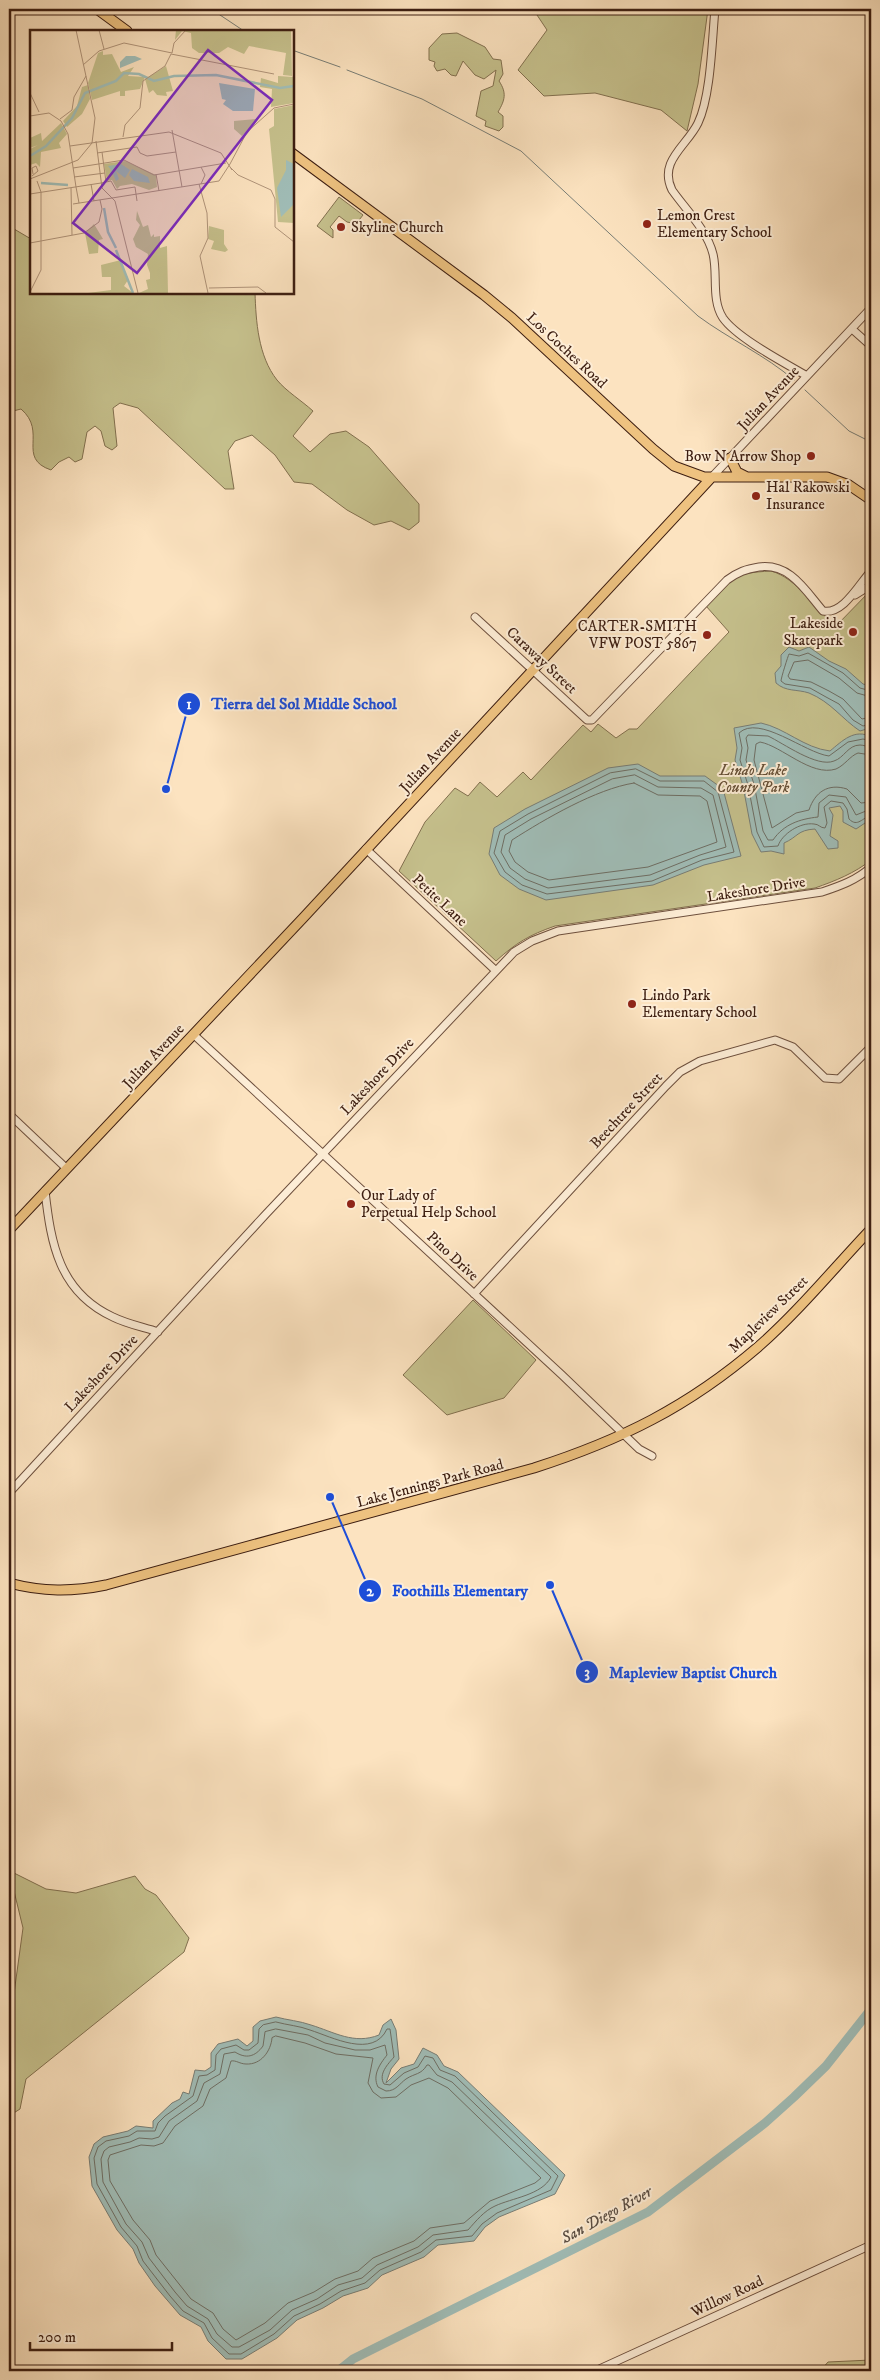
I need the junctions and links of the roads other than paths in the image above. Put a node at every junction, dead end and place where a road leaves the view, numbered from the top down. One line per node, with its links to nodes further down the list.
1 (97, 9): 3 (main road)
2 (715, 9): 8 (street)
3 (126, 30)
4 (294, 154): 10 (main road, Los Coches Road)
5 (871, 308): 6 (street, Julian Avenue)
6 (852, 329): 7 (street); 8 (street, Julian Avenue)
7 (871, 346)
8 (807, 376): 9 (street, Julian Avenue)
9 (730, 458): 10 (street, Julian Avenue); 11 (main road)
10 (710, 478): 11 (main road, Los Coches Road); 17 (main road, Julian Avenue)
11 (749, 478): 12 (main road, Los Coches Road)
12 (871, 500)
13 (870, 574): 15 (street)
14 (871, 585): 15 (street)
15 (842, 605): 17 (street, Caraway Street)
16 (475, 617): 17 (street, Caraway Street)
17 (532, 670): 18 (main road, Julian Avenue)
18 (366, 849): 20 (street, Petite Lane); 21 (main road, Julian Avenue)
19 (871, 868): 20 (street, Lakeshore Drive)
20 (495, 970): 24 (street, Lakeshore Drive)
21 (193, 1034): 24 (street, Pino Drive); 25 (main road, Julian Avenue)
22 (871, 1047): 29 (street, Beechtree Street)
23 (9, 1114): 25 (street)
24 (322, 1154): 29 (street, Pino Drive); 30 (street, Lakeshore Drive)
25 (66, 1168): 26 (main road, Julian Avenue)
26 (45, 1191): 28 (main road, Julian Avenue); 30 (street)
27 (871, 1229): 31 (main road, Mapleview Street)
28 (9, 1230)
29 (474, 1294): 32 (street, Pino Drive)
30 (158, 1332): 34 (street, Lakeshore Drive)
31 (675, 1408): 32 (main road, Lake Jennings Park Road)
32 (624, 1435): 33 (street, Pino Drive); 35 (main road, Lake Jennings Park Road)
33 (652, 1456)
34 (9, 1493)
35 (9, 1583)
36 (871, 2245): 37 (street, Willow Road)
37 (595, 2371)

